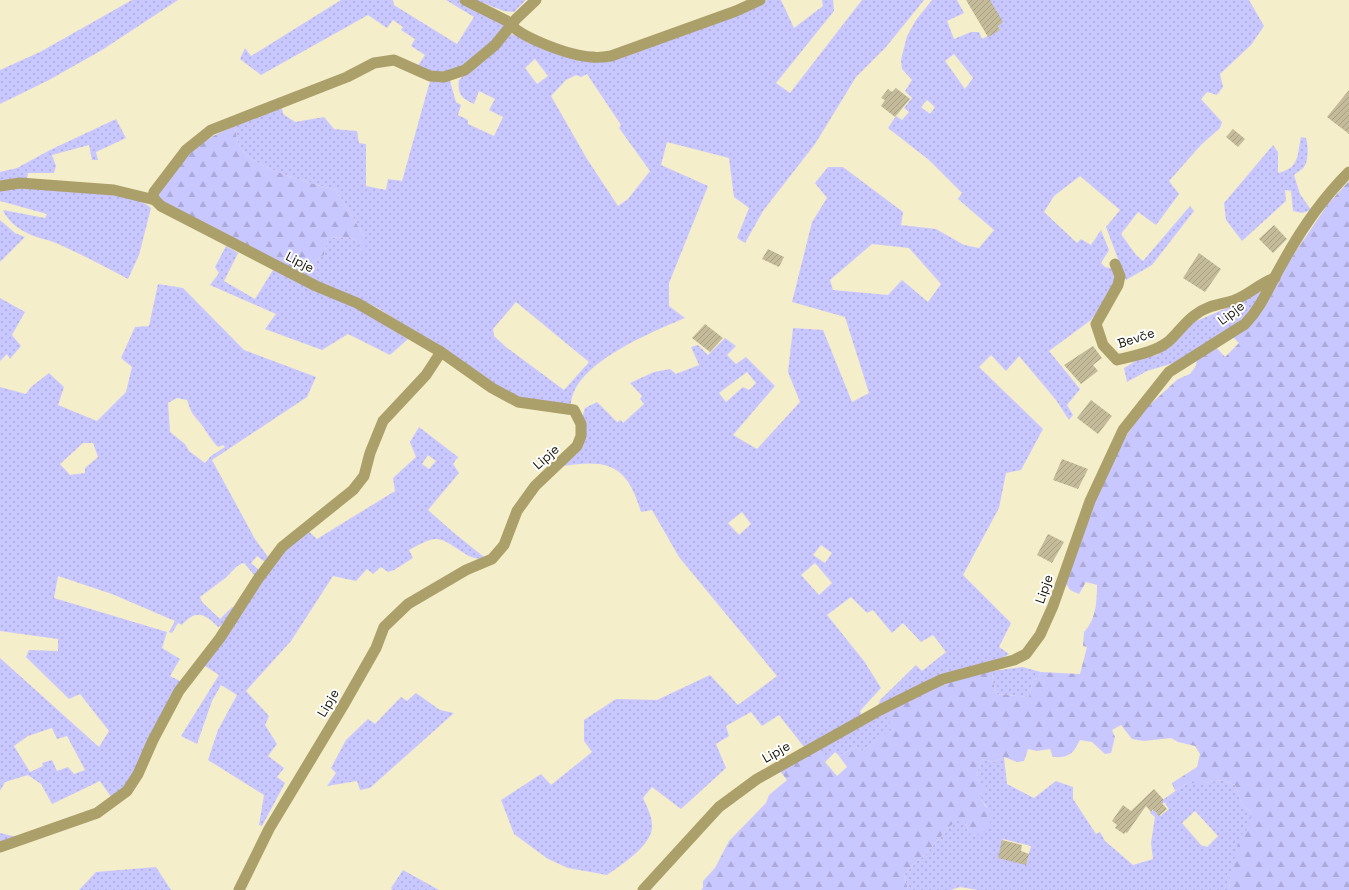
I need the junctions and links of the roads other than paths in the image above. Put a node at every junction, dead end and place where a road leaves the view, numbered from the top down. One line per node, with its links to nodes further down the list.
1 (465, 0): 4 (street)
2 (536, 0): 4 (street)
3 (760, 0): 4 (street)
4 (514, 23): 7 (street)
5 (1349, 172): 9 (street, Lipje)
6 (0, 186): 7 (street, Lipje)
7 (154, 200): 10 (street, Lipje)
8 (1115, 264): 9 (street, Bevče)
9 (1275, 278): 13 (street, Lipje)
10 (441, 352): 11 (street); 12 (street, Lipje)
11 (0, 847)
12 (239, 890)
13 (643, 890)

